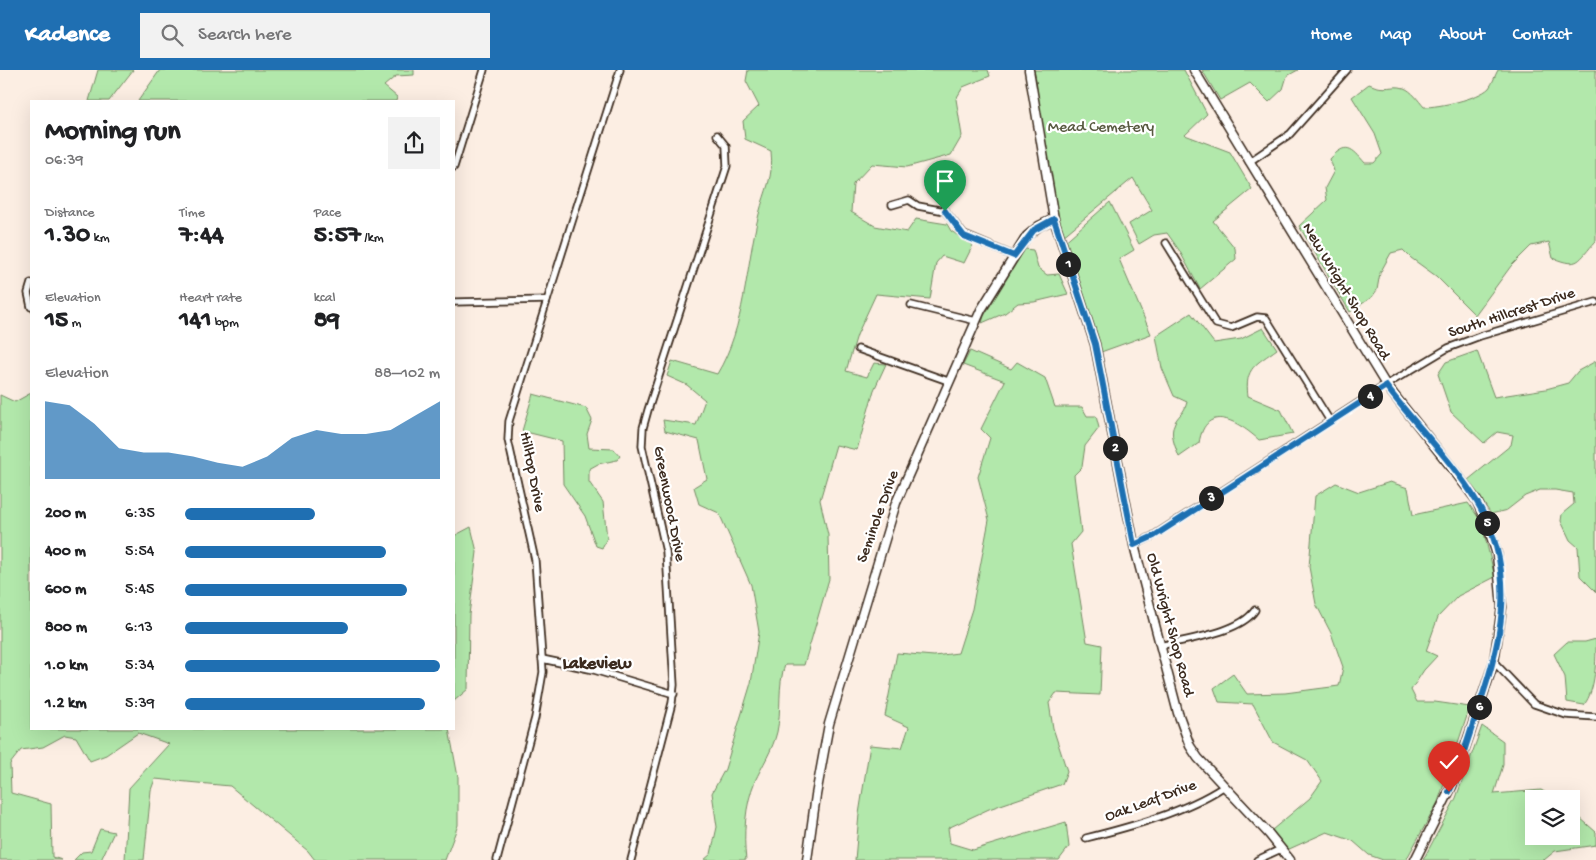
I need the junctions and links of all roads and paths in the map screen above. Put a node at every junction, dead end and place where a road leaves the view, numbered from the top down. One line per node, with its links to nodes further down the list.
1 (484, 70): 8 (street)
2 (620, 70): 14 (street, Hilltop Drive)
3 (1029, 70): 10 (street, Old Wright Shop Road)
4 (1194, 70): 7 (street, New Wright Shop Road)
5 (1347, 70): 7 (street)
6 (717, 135): 29 (street, Greenwood Drive)
7 (1250, 162): 22 (street, New Wright Shop Road)
8 (455, 164)
9 (892, 205): 12 (street)
10 (1054, 219): 12 (street, Seminole Drive); 24 (street, Old Wright Shop Road)
11 (1166, 243): 23 (street)
12 (1014, 256): 19 (street, Seminole Drive)
13 (30, 289): 18 (street)
14 (547, 300): 15 (street); 27 (street, Hilltop Drive)
15 (455, 302)
16 (1596, 302): 22 (street, South Hillcrest Drive)
17 (912, 304): 19 (street)
18 (30, 305)
19 (976, 321): 21 (street, Seminole Drive)
20 (858, 349): 21 (street)
21 (948, 381): 36 (street, Seminole Drive)
22 (1386, 386): 23 (street, South Hillcrest Drive); 28 (street, New Wright Shop Road)
23 (1330, 421): 24 (street, South Hillcrest Drive)
24 (1134, 545): 26 (street, Old Wright Shop Road)
25 (1255, 610): 26 (street)
26 (1160, 646): 31 (street, Old Wright Shop Road)
27 (542, 659): 29 (street); 34 (street, Hilltop Drive)
28 (1494, 662): 30 (street); 39 (street, New Wright Shop Road)
29 (674, 694): 35 (street, Greenwood Drive)
30 (1596, 717)
31 (1223, 787): 32 (street, Oak Leaf Drive); 33 (street, Old Wright Shop Road)
32 (1086, 838)
33 (1281, 849): 37 (street); 38 (street, Old Wright Shop Road)
34 (497, 860)
35 (631, 860)
36 (807, 860)
37 (1257, 860)
38 (1290, 860)
39 (1415, 860)

